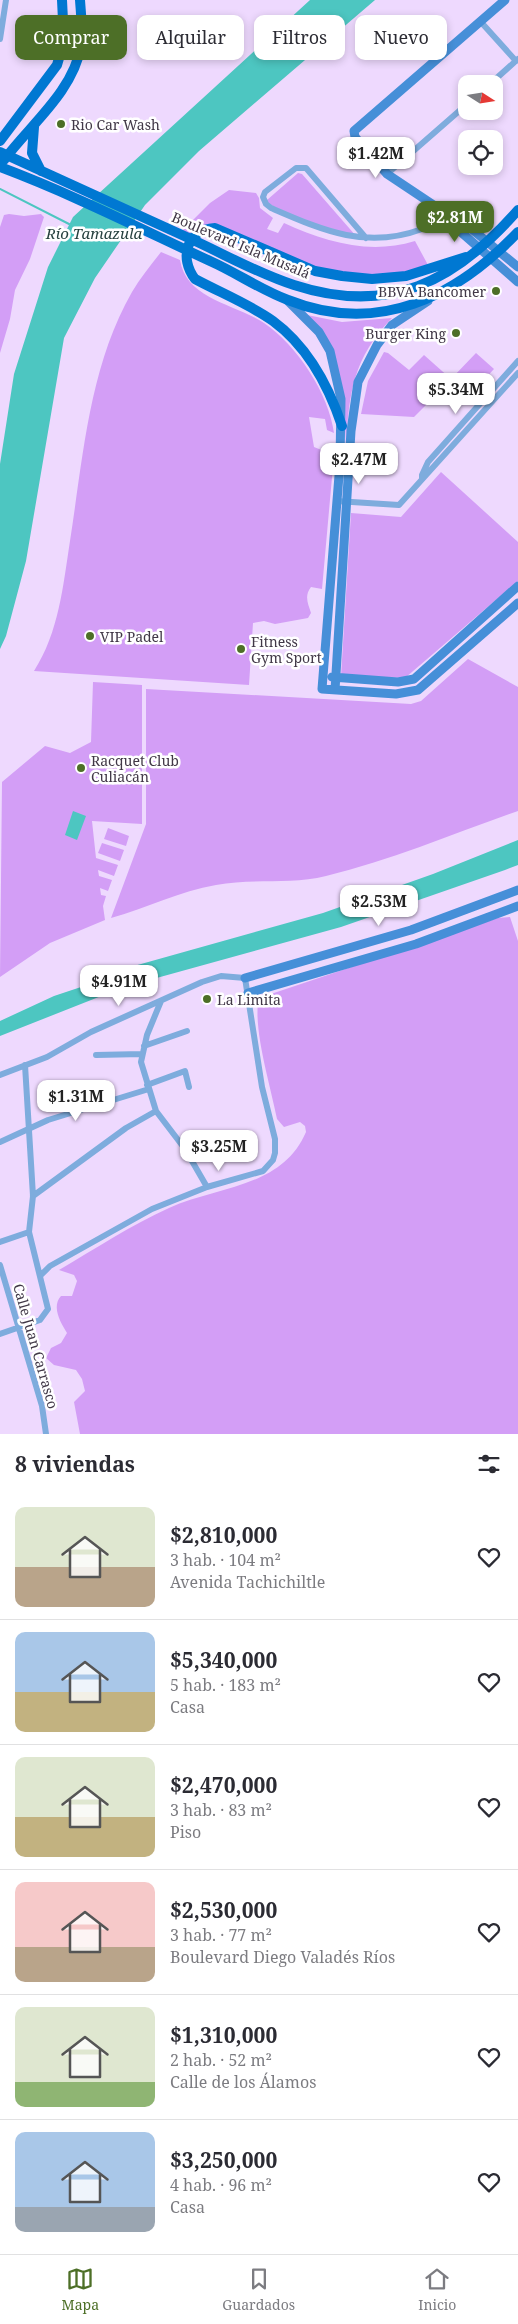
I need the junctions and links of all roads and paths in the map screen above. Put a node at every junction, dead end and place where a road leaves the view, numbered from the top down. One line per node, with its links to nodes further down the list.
1 (6, 0): 6 (street)
2 (62, 0): 11 (main road)
3 (80, 0): 10 (main road)
4 (505, 0): 5 (street)
5 (480, 21): 7 (street); 15 (street)
6 (0, 39)
7 (517, 60): 8 (street)
8 (500, 75)
9 (458, 112): 15 (street)
10 (34, 126): 12 (main road); 14 (main road)
11 (0, 142)
12 (4, 154): 13 (main road); 14 (main road, Boulevard Isla Musalá)
13 (0, 166): 28 (main road, Boulevard Isla Musalá)
14 (44, 172): 23 (main road, Boulevard Isla Musalá)
15 (387, 174): 16 (street)
16 (441, 210): 18 (street)
17 (518, 210): 21 (main road, Boulevard Isla Musalá)
18 (449, 216): 20 (street); 21 (street)
19 (518, 232): 22 (main road, Boulevard Isla Musalá)
20 (366, 238): 20 (street)
21 (484, 246): 22 (street); 23 (main road, Boulevard Isla Musalá); 24 (street)
22 (500, 251): 24 (main road, Boulevard Isla Musalá); 25 (street)
23 (470, 257): 31 (main road)
24 (492, 259): 26 (street); 27 (main road, Boulevard Isla Musalá)
25 (518, 266)
26 (518, 282)
27 (433, 298): 28 (main road, Boulevard Isla Musalá); 34 (street)
28 (287, 300): 31 (street)
29 (518, 362): 32 (street)
30 (518, 374): 32 (street)
31 (342, 426): 33 (street)
32 (422, 480): 34 (street)
33 (336, 501): 34 (street); 37 (street)
34 (346, 502): 38 (street)
35 (518, 586): 39 (street)
36 (518, 603): 41 (street)
37 (323, 677): 38 (street); 40 (street)
38 (336, 678): 39 (street); 40 (street)
39 (414, 679): 41 (street)
40 (335, 690): 41 (street)
41 (418, 690)
42 (518, 890): 44 (street)
43 (518, 906): 45 (street)
44 (244, 978): 45 (street); 46 (street)
45 (248, 993): 58 (street)
46 (161, 1001): 48 (street); 51 (street)
47 (187, 1031): 48 (street)
48 (144, 1046): 49 (street)
49 (142, 1054): 50 (street); 53 (street)
50 (96, 1055)
51 (25, 1065): 52 (street); 56 (street)
52 (0, 1075)
53 (148, 1087): 54 (street); 55 (street); 56 (street)
54 (189, 1087)
55 (156, 1111): 58 (street); 59 (street)
56 (31, 1129): 57 (street); 59 (street)
57 (0, 1142)
58 (207, 1186): 63 (street)
59 (33, 1196): 60 (street)
60 (29, 1232): 61 (street); 63 (street)
61 (0, 1242)
62 (0, 1265): 64 (street, Calle Juan Carrasco)
63 (41, 1275): 64 (street)
64 (19, 1328): 65 (street); 66 (street, Calle Juan Carrasco)
65 (0, 1334)
66 (46, 1434)

